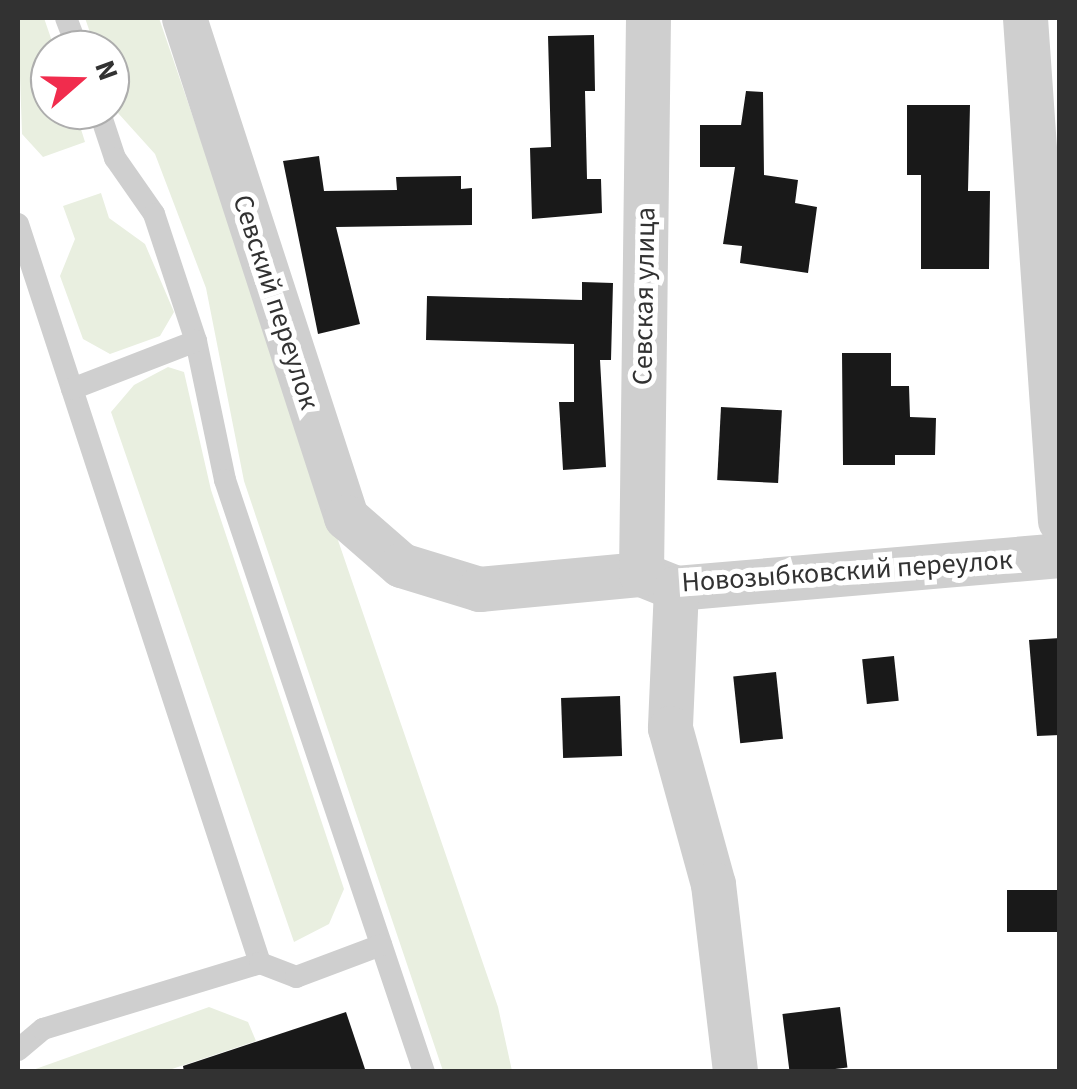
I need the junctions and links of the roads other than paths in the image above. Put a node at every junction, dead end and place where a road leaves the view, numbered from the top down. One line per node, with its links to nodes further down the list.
1 (184, 18): 10 (street, Севский переулок)
2 (648, 18): 11 (street, Севская улица)
3 (1025, 18): 8 (street)
4 (105, 130): 6 (lane)
5 (18, 224): 7 (lane)
6 (196, 342): 7 (lane); 12 (lane)
7 (72, 390): 13 (lane)
8 (1060, 521)
9 (1060, 556): 11 (street, Новозыбковский переулок)
10 (401, 565): 11 (street, Новозыбковский переулок)
11 (658, 581): 16 (street, Севская улица)
12 (381, 945): 13 (lane); 15 (lane)
13 (260, 963): 14 (lane)
14 (18, 1050)
15 (424, 1072)
16 (735, 1072)

